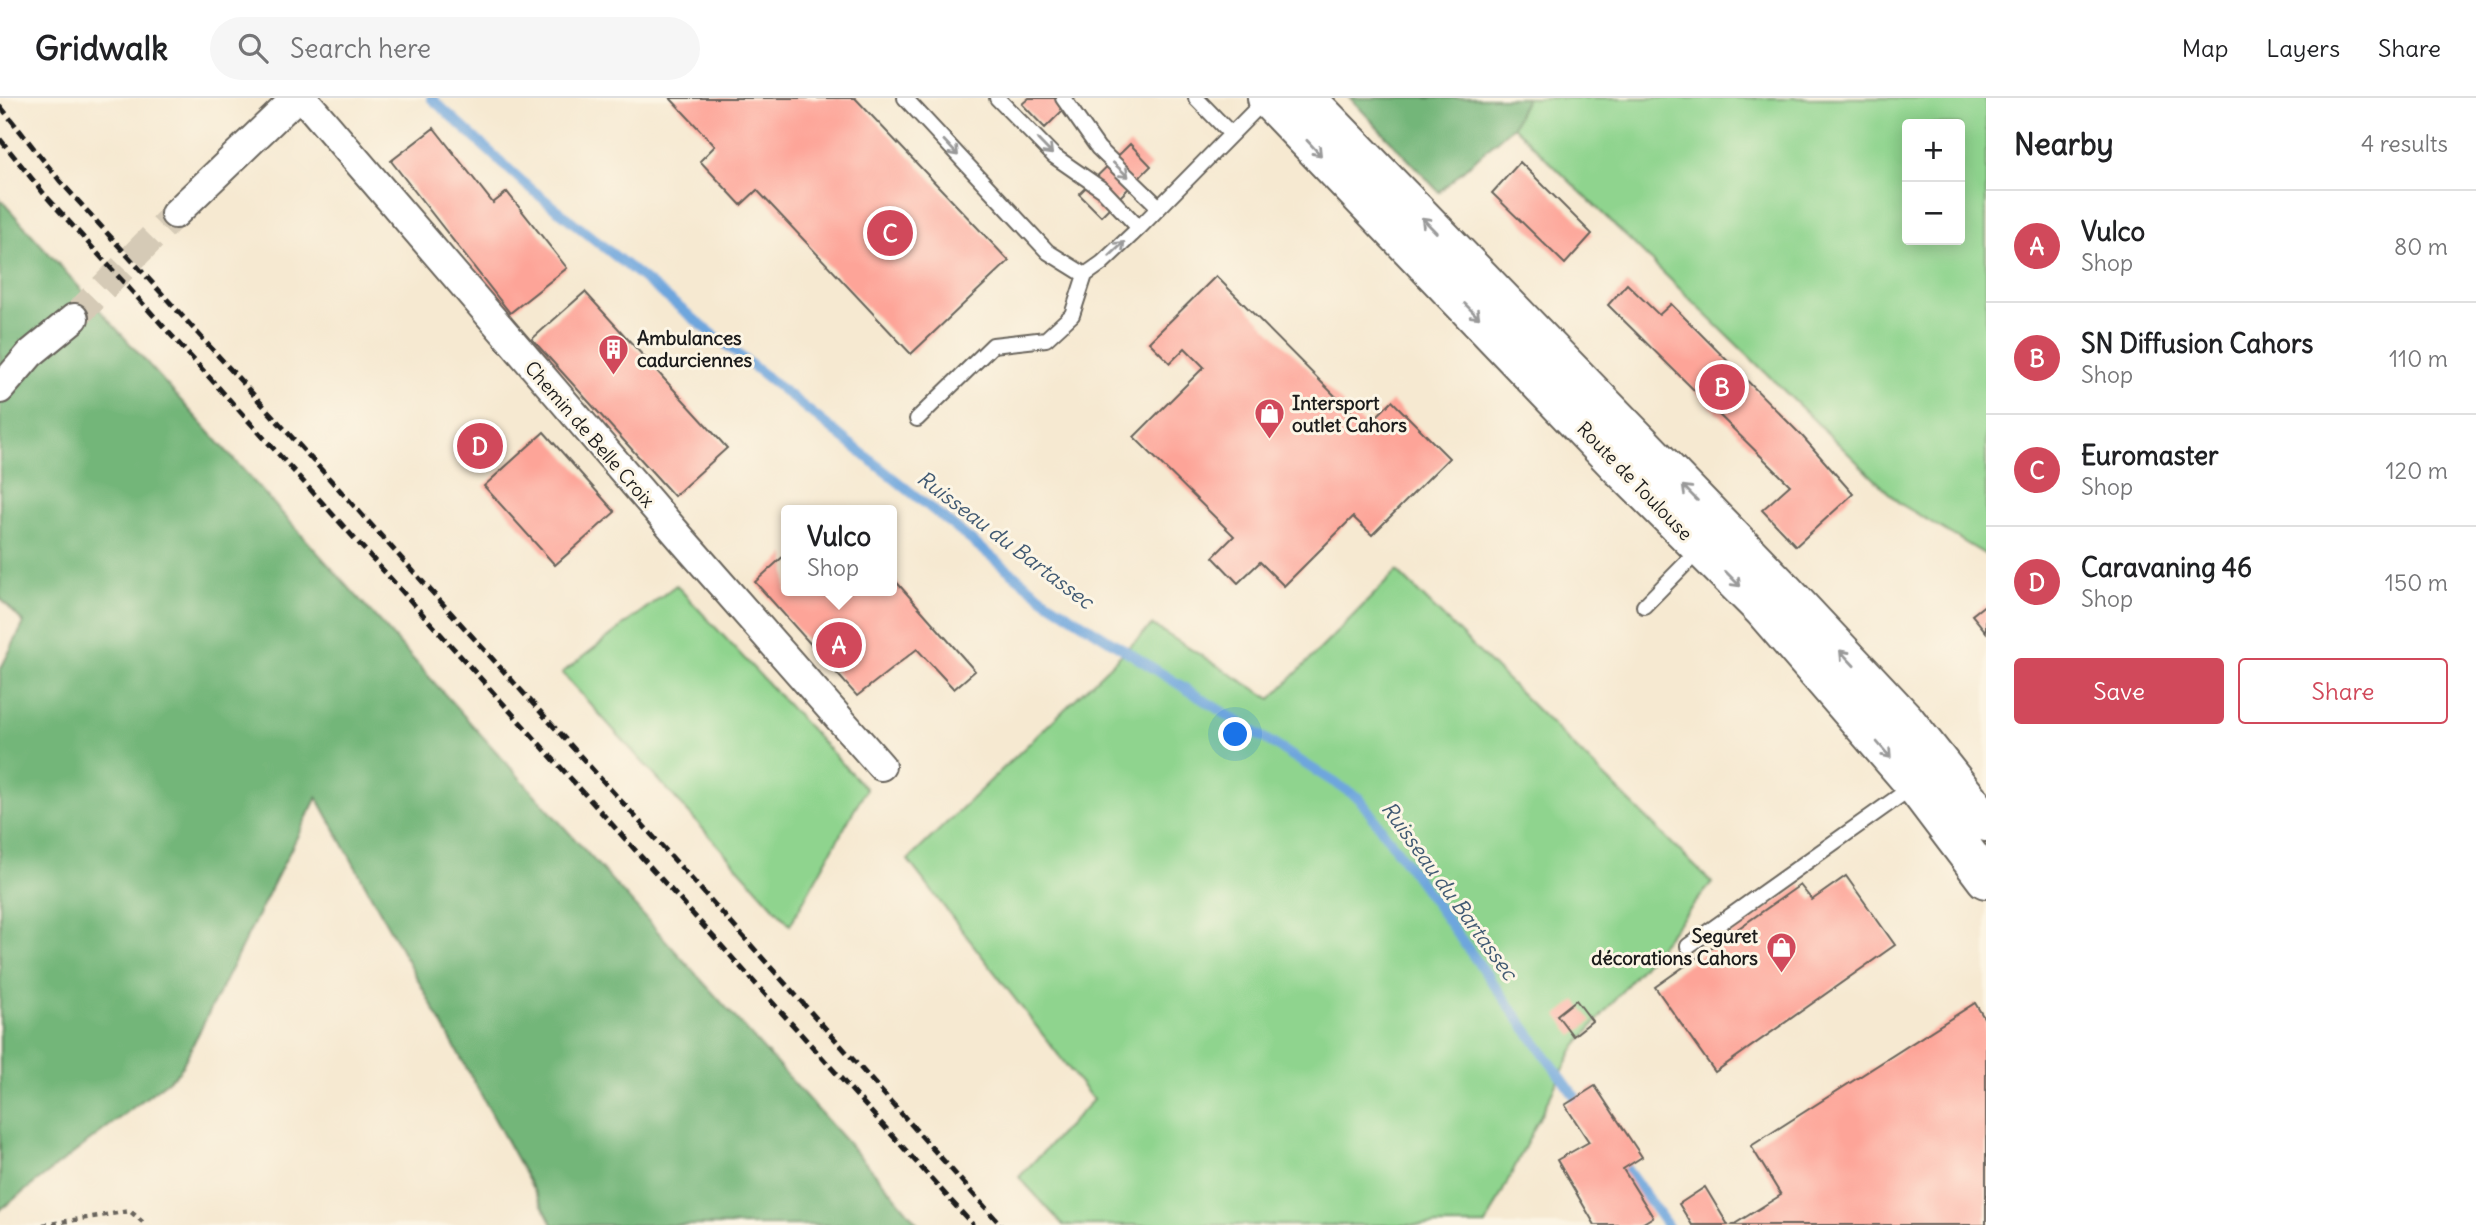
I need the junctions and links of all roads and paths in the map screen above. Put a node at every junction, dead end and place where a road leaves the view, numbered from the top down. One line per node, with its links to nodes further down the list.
1 (296, 98): 11 (street)
2 (303, 98): 19 (street, Chemin de Belle Croix)
3 (905, 98): 13 (lane, one-way to 13)
4 (997, 98): 12 (lane, one-way to 12)
5 (1063, 98): 10 (lane, one-way to 10)
6 (1196, 98): 9 (lane)
7 (1267, 98): 9 (lane); 17 (main road, Route de Toulouse, one-way to 17)
8 (1306, 98): 17 (main road, Route de Toulouse, one-way to 8)
9 (1230, 133): 10 (lane)
10 (1159, 207): 12 (lane)
11 (175, 214)
12 (1139, 228): 13 (lane, one-way to 12)
13 (1085, 275): 16 (lane)
14 (74, 318): 15 (street)
15 (0, 389)
16 (917, 419)
17 (1712, 537): 18 (lane); 20 (main road, Route de Toulouse)
18 (1644, 606)
19 (881, 766)
20 (1928, 775): 21 (main road, Route de Toulouse); 22 (main road, Route de Toulouse); 23 (lane)
21 (1986, 822)
22 (1986, 879)
23 (1688, 946)
24 (43, 1225): 25 (path)
25 (146, 1225)

